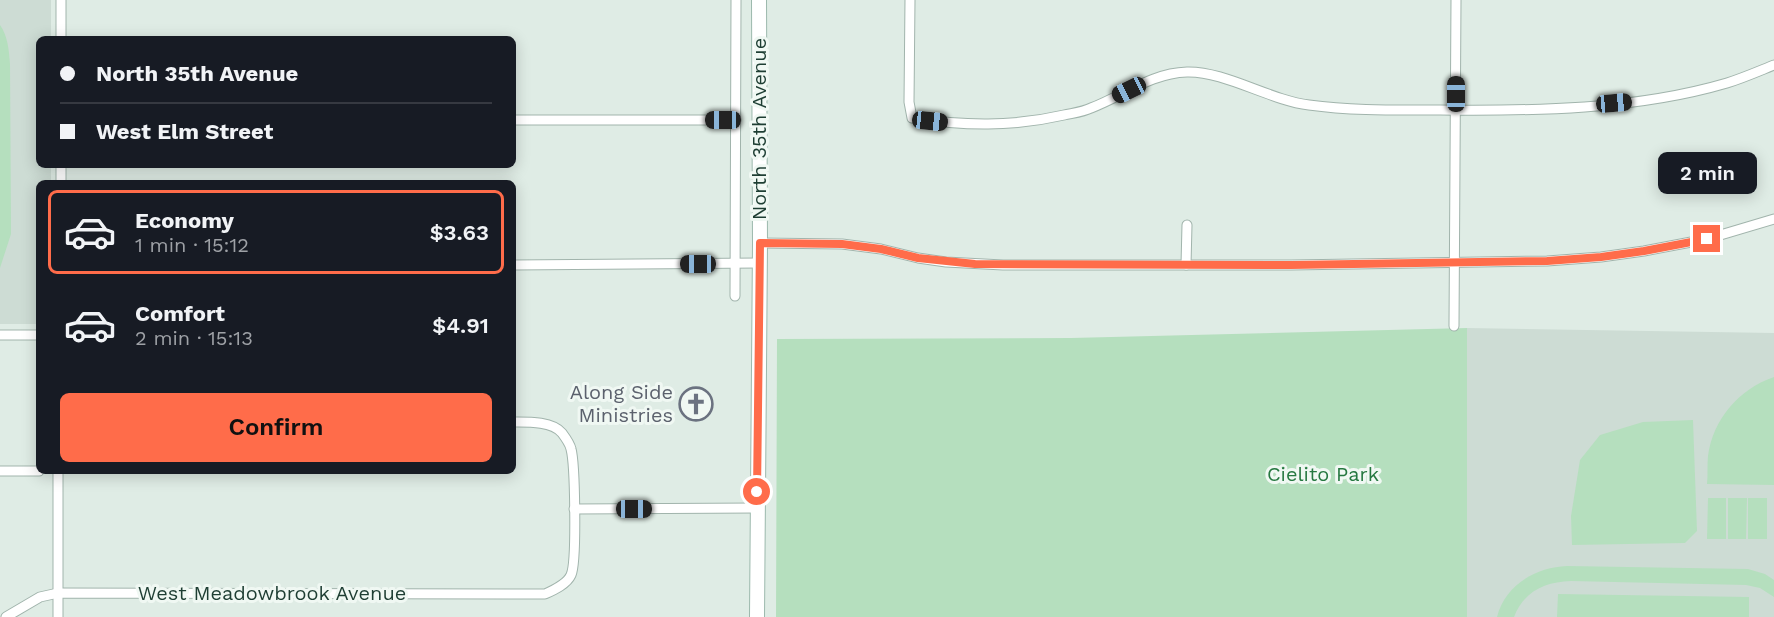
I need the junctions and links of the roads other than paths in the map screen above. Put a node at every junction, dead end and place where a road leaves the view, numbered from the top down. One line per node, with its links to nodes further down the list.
1 (61, 0): 6 (street)
2 (736, 0): 10 (street, North 35th Avenue)
3 (759, 0): 13 (main road, North 35th Avenue)
4 (910, 0): 8 (street)
5 (1456, 0): 8 (street)
6 (61, 36)
7 (1774, 65): 8 (street)
8 (1456, 111): 14 (street)
9 (516, 120): 10 (street)
10 (736, 120): 16 (street, North 35th Avenue)
11 (1774, 219): 14 (street)
12 (1187, 225): 18 (street)
13 (760, 243): 15 (main road, North 35th Avenue); 18 (street)
14 (1455, 262): 18 (street); 20 (street)
15 (759, 263): 16 (street); 27 (main road, North 35th Avenue)
16 (735, 264): 17 (street); 19 (street, North 35th Avenue)
17 (516, 265)
18 (1186, 265)
19 (735, 296)
20 (1454, 326)
21 (0, 335): 22 (street)
22 (36, 335)
23 (516, 422): 28 (street)
24 (0, 471): 25 (street)
25 (36, 471)
26 (58, 474): 29 (street)
27 (757, 508): 28 (street); 32 (main road, North 35th Avenue)
28 (574, 509): 29 (street, West Meadowbrook Avenue)
29 (58, 593): 30 (street, West Meadowbrook Avenue); 31 (street)
30 (6, 617)
31 (58, 617)
32 (757, 617)

